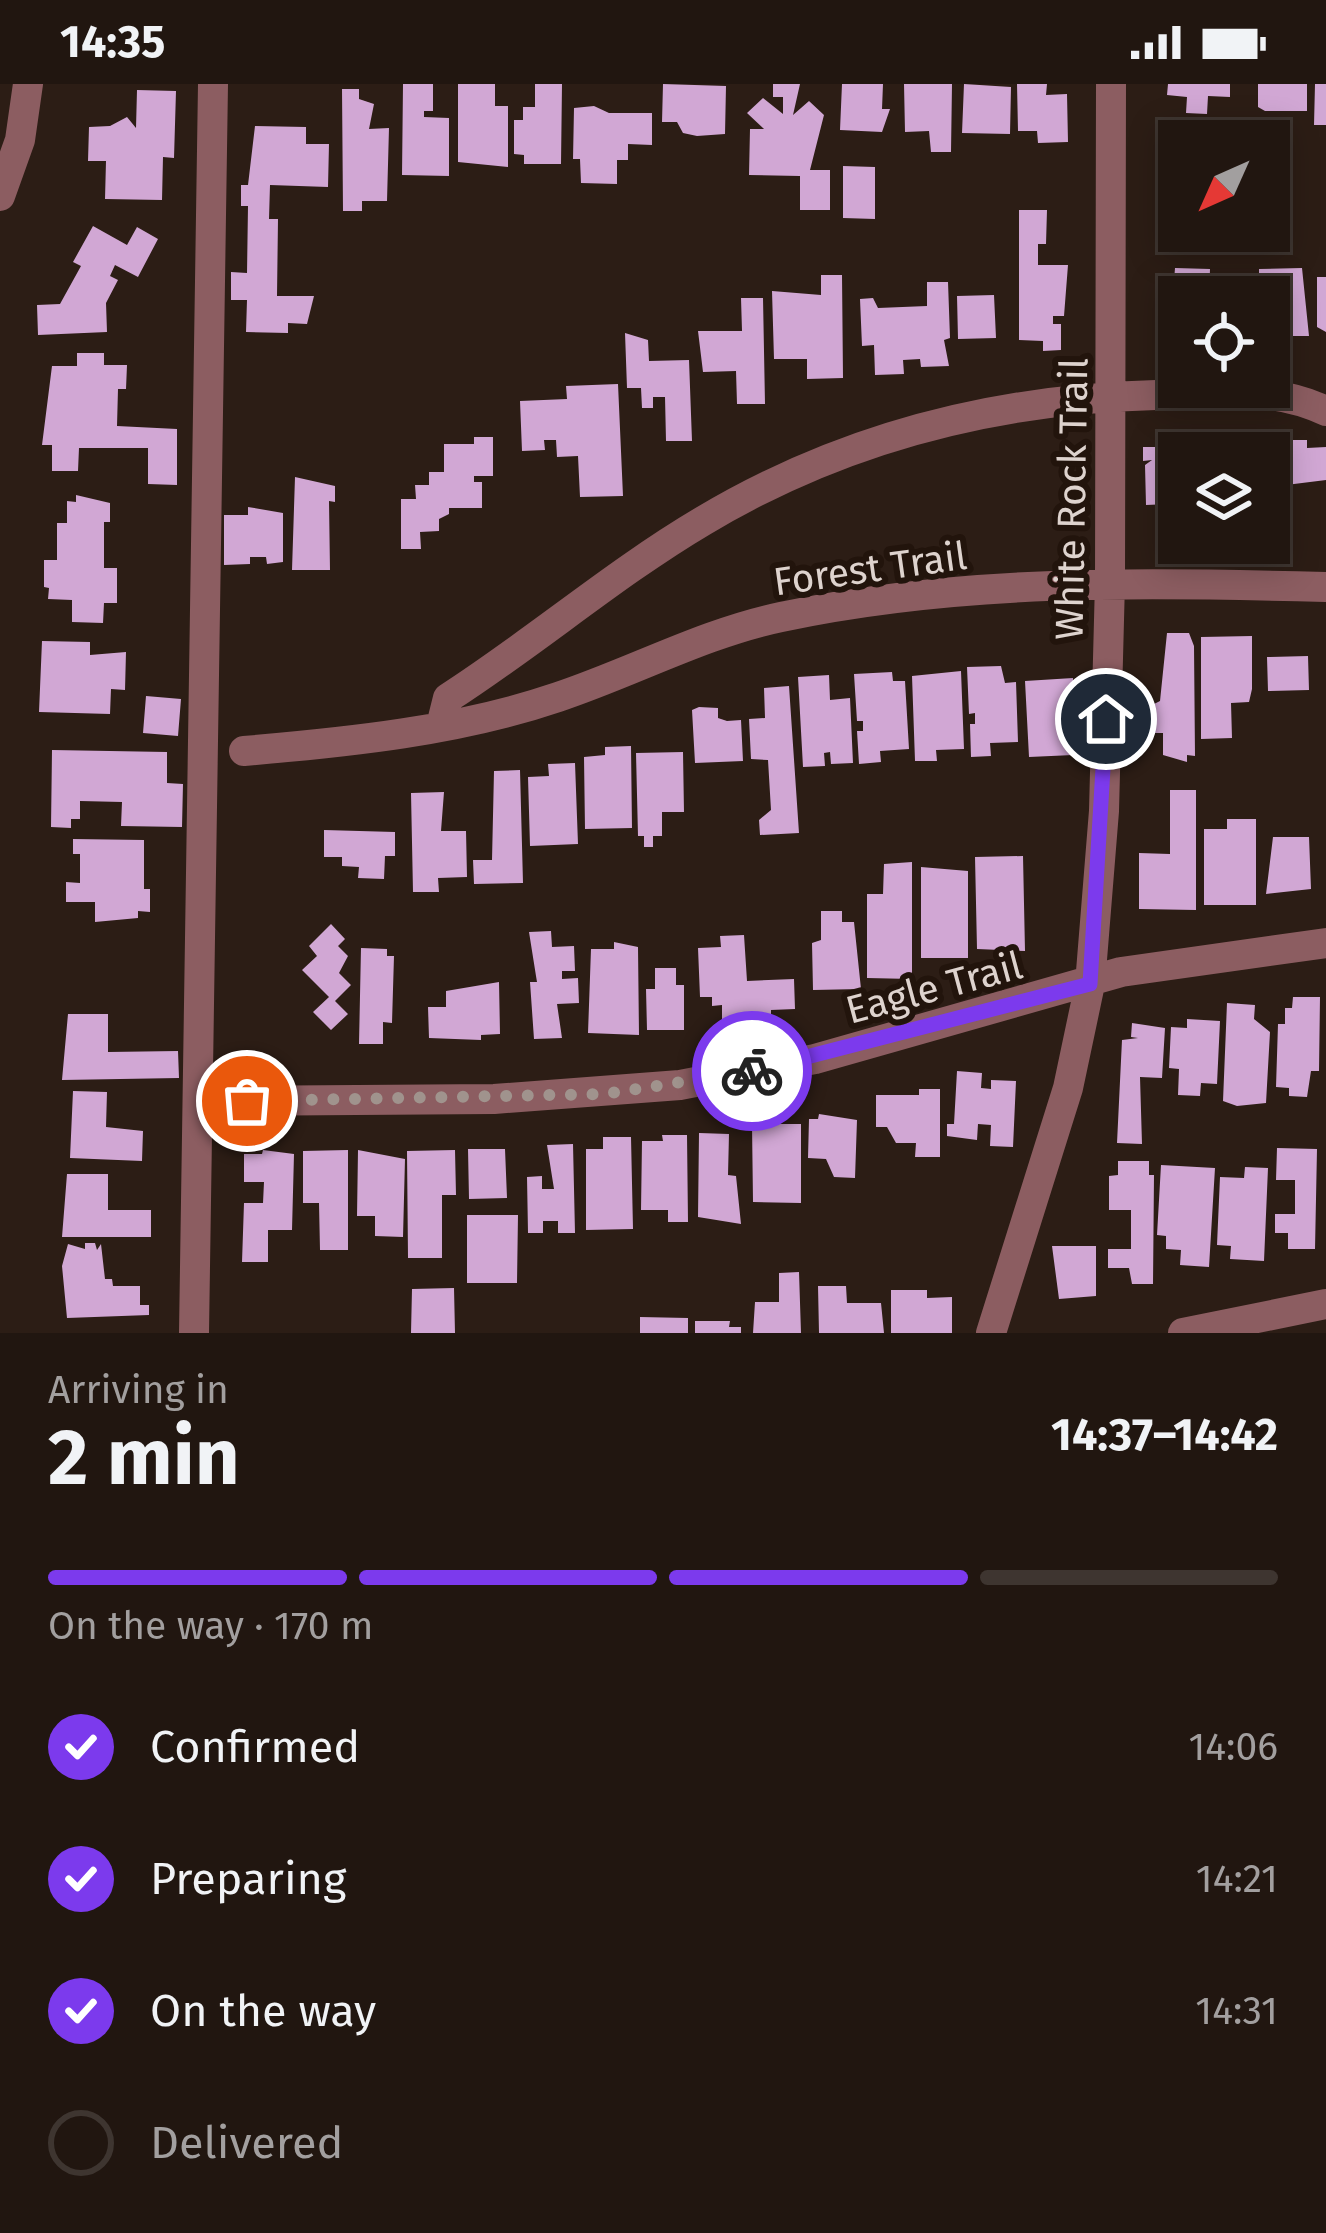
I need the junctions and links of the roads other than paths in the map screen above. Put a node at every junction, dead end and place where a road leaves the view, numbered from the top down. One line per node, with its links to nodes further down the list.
1 (28, 84): 4 (street)
2 (213, 84): 13 (street)
3 (1111, 84): 5 (street, White Rock Trail)
4 (0, 196)
5 (1113, 396): 6 (street); 7 (street, White Rock Trail); 9 (street)
6 (1326, 411)
7 (1110, 582): 8 (street, Forest Trail); 9 (street, Forest Trail); 12 (street, White Rock Trail)
8 (1326, 587)
9 (441, 726): 10 (street, Forest Trail)
10 (244, 751)
11 (1326, 943): 12 (street, Eagle Trail)
12 (1090, 984): 13 (street, Eagle Trail); 16 (street, White Rock Trail)
13 (200, 1101): 15 (street)
14 (1326, 1304): 17 (street)
15 (194, 1333)
16 (992, 1333)
17 (1183, 1333)

